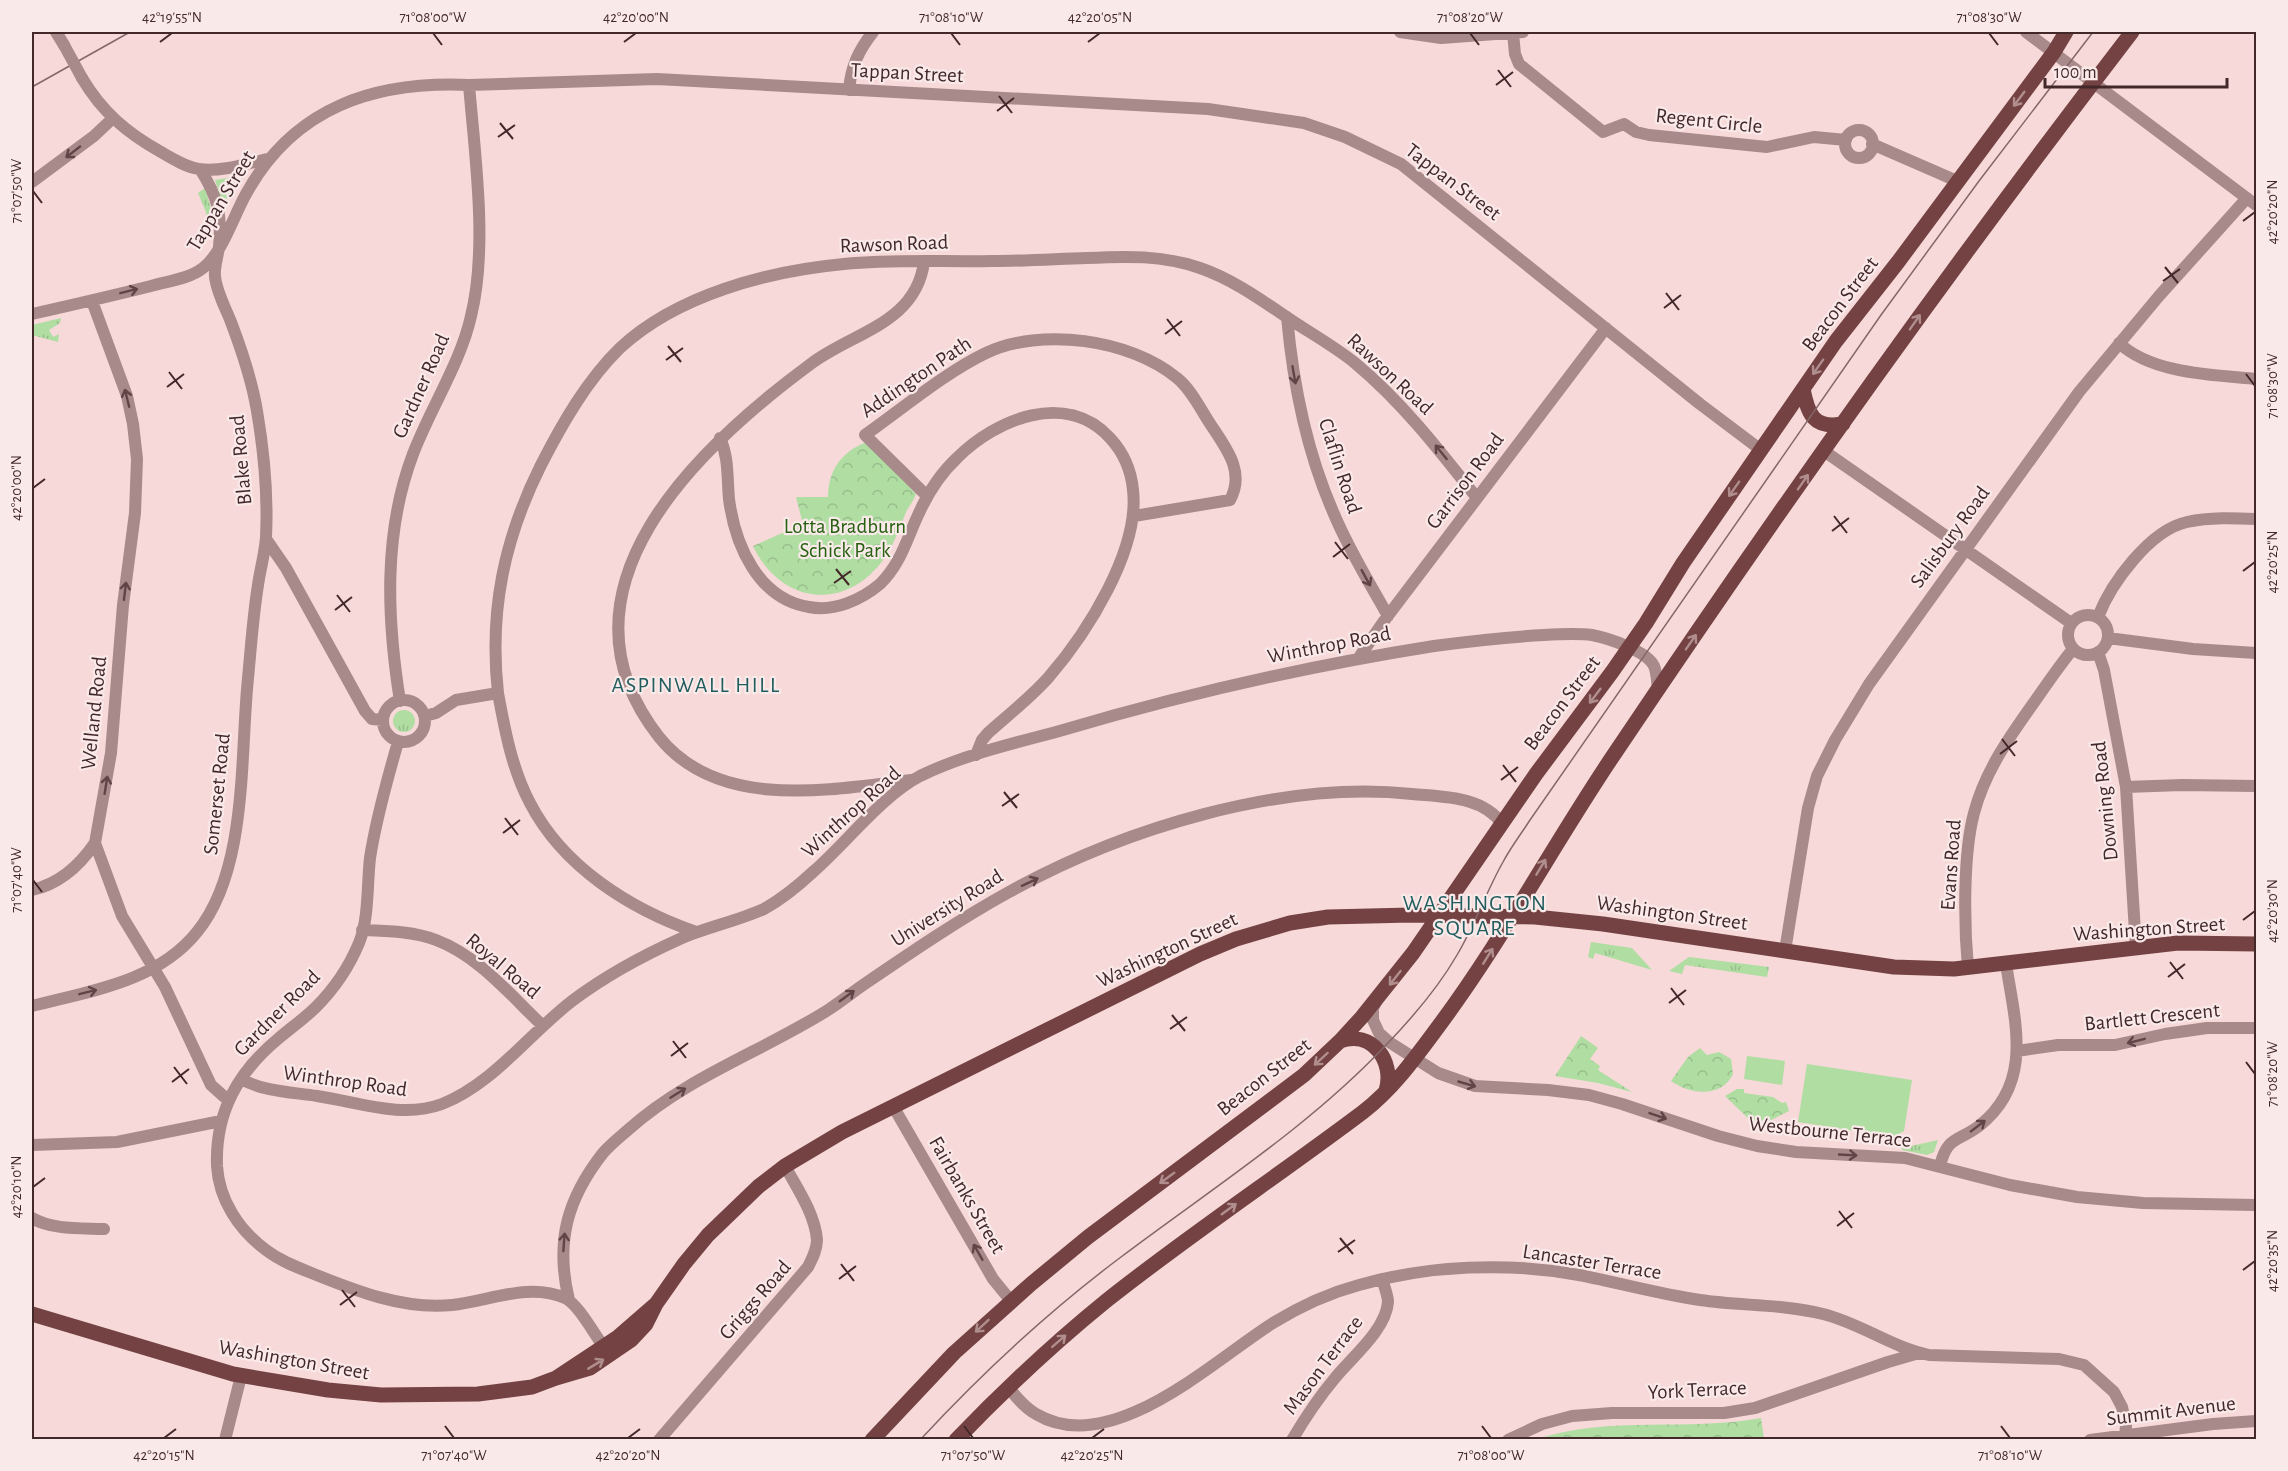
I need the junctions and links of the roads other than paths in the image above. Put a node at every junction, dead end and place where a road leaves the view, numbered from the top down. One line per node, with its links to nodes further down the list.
1 (56, 32): 12 (street, bridge)
2 (873, 32): 11 (street)
3 (1400, 32): 4 (street)
4 (1518, 32): 13 (street, Regent Circle)
5 (2026, 32): 8 (street)
6 (2066, 32): 8 (main road, Beacon Street)
7 (2132, 32): 9 (main road)
8 (2054, 52): 9 (street); 17 (main road, Beacon Street, one-way to 17)
9 (2094, 82): 19 (street); 29 (main road, one-way to 9)
10 (469, 85): 11 (street, Tappan Street); 15 (street, Tappan Street); 50 (street, Gardner Road)
11 (849, 90): 25 (street, Tappan Street)
12 (112, 118): 16 (street); 18 (street, one-way to 18)
13 (1846, 140): 14 (street, Regent Circle); 14 (street)
14 (1872, 144): 17 (street, Regent Circle)
15 (267, 159): 16 (street); 20 (street, Tappan Street)
16 (200, 169): 20 (street, Blake Road)
17 (1958, 181): 28 (main road, Beacon Street, one-way to 28)
18 (32, 182)
19 (2254, 203): 26 (street, Salisbury Road)
20 (219, 247): 22 (street, Tappan Street, one-way to 20); 37 (street, Blake Road)
21 (924, 262): 24 (street, Rawson Road); 30 (street); 49 (street, Rawson Road)
22 (92, 301): 23 (street, Tappan Street); 59 (street, Welland Road, one-way to 22)
23 (32, 314)
24 (1287, 317): 34 (street, Rawson Road, one-way to 24); 39 (street, Claflin Road, one-way to 39)
25 (1606, 328): 31 (street, Tappan Street); 34 (street, Garrison Road)
26 (2119, 343): 27 (street); 38 (street, Salisbury Road)
27 (2256, 379)
28 (1803, 389): 29 (main road); 31 (main road, Beacon Street)
29 (1843, 424): 32 (main road)
30 (720, 438): 33 (street); 55 (street)
31 (1761, 450): 43 (main road, Beacon Street, one-way to 43)
32 (1824, 451): 38 (street); 48 (main road, one-way to 32)
33 (927, 496): 35 (street); 35 (street, Addington Path)
34 (1477, 498): 39 (street, Garrison Road)
35 (1134, 516): 54 (street)
36 (2256, 519): 40 (street)
37 (266, 539): 52 (street); 70 (street, Somerset Road)
38 (1966, 548): 41 (street); 67 (street, Salisbury Road)
39 (1388, 616): 47 (street, Garrison Road)
40 (2098, 617): 41 (street); 42 (street)
41 (2071, 623): 44 (street)
42 (2108, 638): 45 (street); 46 (street)
43 (1628, 648): 47 (street, Winthrop Road); 48 (street, Winthrop Road); 58 (main road, Beacon Street, one-way to 58)
44 (2073, 649): 45 (street); 69 (street, Evans Road)
45 (2098, 652): 57 (street, Downing Road)
46 (2256, 653)
47 (1358, 659): 54 (street, Winthrop Road)
48 (1658, 690): 62 (main road, one-way to 48)
49 (498, 693): 51 (street); 64 (street, Rawson Road)
50 (400, 701): 51 (street); 52 (street)
51 (425, 716): 53 (street)
52 (383, 720): 53 (street)
53 (398, 742): 63 (street, Gardner Road)
54 (976, 754): 55 (street, Winthrop Road)
55 (915, 779): 64 (street, Winthrop Road)
56 (2256, 786): 57 (street)
57 (2126, 788): 66 (street, Downing Road)
58 (1502, 824): 61 (main road, Beacon Street); 90 (street, University Road, one-way to 58)
59 (95, 843): 60 (street); 70 (street)
60 (32, 890)
61 (1438, 915): 62 (main road, Washington Street); 71 (main road, Beacon Street, one-way to 71); 81 (main road, Washington Street)
62 (1511, 917): 67 (main road, Washington Street); 77 (main road, one-way to 62)
63 (363, 930): 73 (street, Royal Road); 78 (street, Gardner Road)
64 (696, 932): 73 (street, Winthrop Road)
65 (2256, 944): 66 (main road, Washington Street)
66 (2136, 948): 68 (main road, Washington Street)
67 (1785, 951): 69 (main road, Washington Street)
68 (2006, 964): 69 (main road, Washington Street); 76 (street)
69 (1968, 968)
70 (154, 970): 72 (street, Somerset Road, one-way to 70); 80 (street)
71 (1376, 1002): 75 (main road, Beacon Street); 77 (street, Westbourne Terrace)
72 (32, 1006)
73 (543, 1026): 78 (street, Winthrop Road)
74 (2256, 1028): 76 (street, Bartlett Crescent, one-way to 76)
75 (1340, 1041): 79 (main road); 91 (main road, Beacon Street, one-way to 91)
76 (2017, 1051): 85 (street, one-way to 76)
77 (1414, 1059): 79 (main road); 85 (street, Westbourne Terrace, one-way to 85)
78 (241, 1079): 80 (street, Gardner Road)
79 (1385, 1094): 98 (main road, one-way to 79)
80 (228, 1101): 82 (street, Gardner Road)
81 (893, 1106): 84 (main road, Washington Street); 91 (street, Fairbanks Street, one-way to 81)
82 (221, 1121): 83 (street); 90 (street, Gardner Road)
83 (32, 1145)
84 (785, 1166): 92 (main road, Washington Street); 102 (street, Griggs Road)
85 (1940, 1166): 86 (street, Westbourne Terrace)
86 (2256, 1205)
87 (32, 1218): 88 (street)
88 (104, 1229)
89 (1382, 1279): 95 (street, Lancaster Terrace); 98 (street, Lancaster Terrace); 105 (street, Mason Terrace)
90 (569, 1300): 94 (street)
91 (1011, 1301): 103 (main road, Beacon Street, one-way to 103)
92 (656, 1304): 94 (main road, Washington Street); 97 (main road, Washington Street, one-way to 92)
93 (32, 1314): 96 (main road, Washington Street)
94 (604, 1347): 97 (main road, Washington Street)
95 (1920, 1353): 100 (street, Lancaster Terrace); 106 (street, York Terrace)
96 (241, 1376): 97 (main road, Washington Street); 101 (street)
97 (556, 1378)
98 (1008, 1387): 104 (main road)
99 (2256, 1421): 100 (street, Summit Avenue)
100 (2125, 1437): 107 (street, Summit Avenue)
101 (225, 1440)
102 (659, 1440)
103 (872, 1440)
104 (956, 1440)
105 (1292, 1440)
106 (1508, 1440)
107 (2090, 1440)

